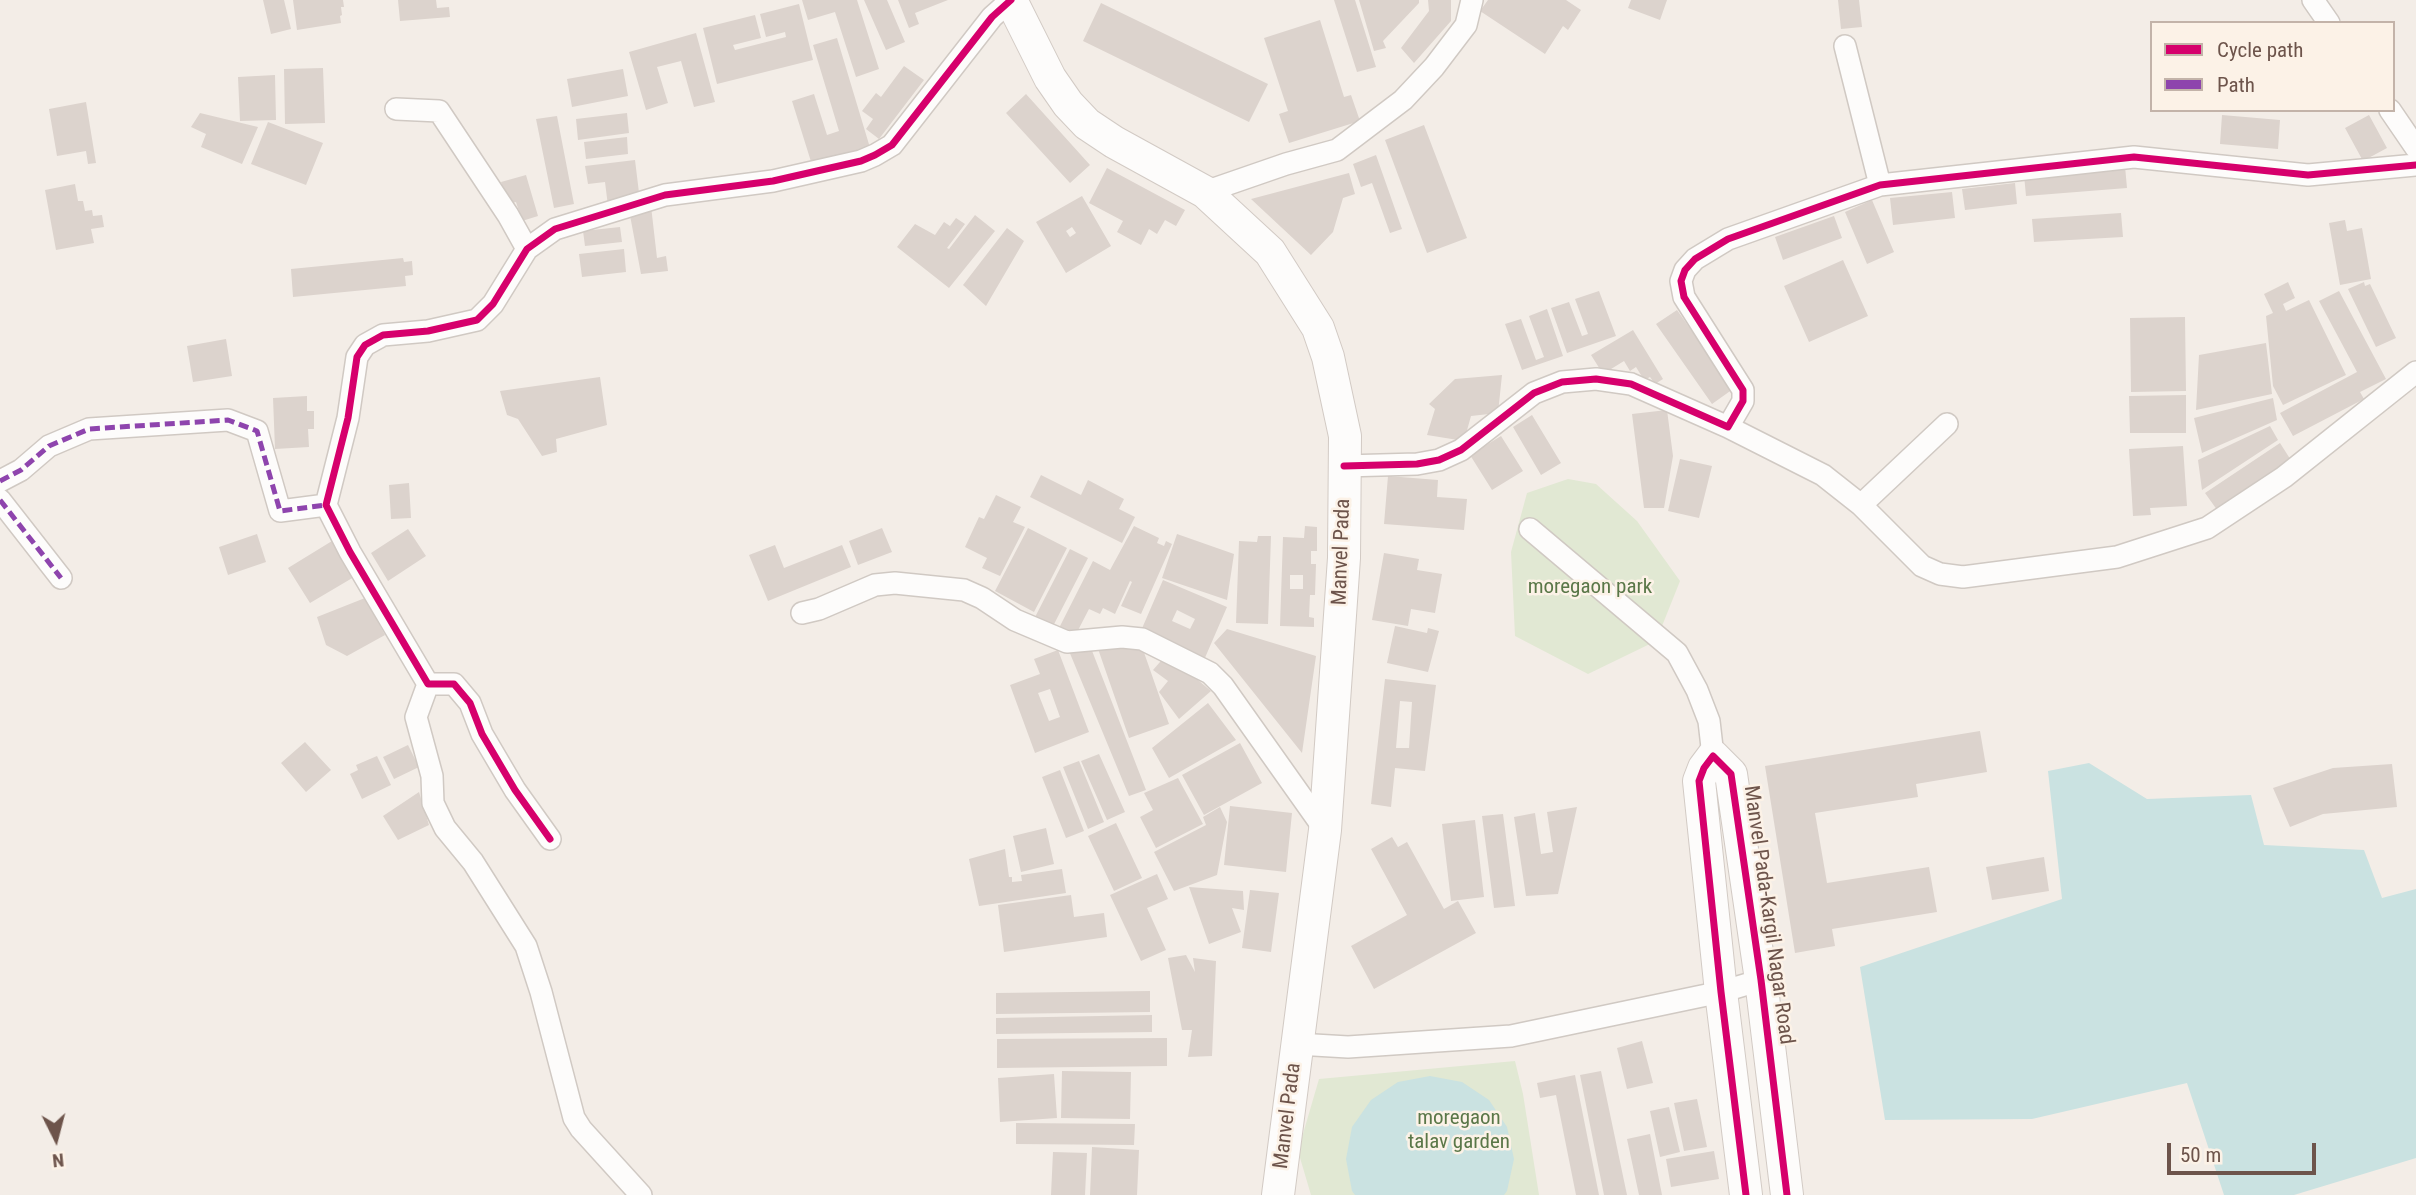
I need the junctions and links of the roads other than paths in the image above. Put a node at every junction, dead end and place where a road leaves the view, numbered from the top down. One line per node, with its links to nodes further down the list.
1 (1011, 0): 11 (main road, Manvel Pada); 12 (street)
2 (1472, 0): 11 (street)
3 (2313, 0): 4 (street)
4 (2328, 21)
5 (1845, 46): 10 (street)
6 (396, 109): 12 (street)
7 (2391, 112): 8 (street)
8 (2416, 148)
9 (2416, 165): 10 (street)
10 (1880, 185): 15 (street)
11 (1205, 192): 16 (main road, Manvel Pada)
12 (527, 249): 19 (street)
13 (2416, 372): 20 (street)
14 (1947, 424): 20 (street)
15 (1728, 427): 16 (street); 20 (street)
16 (1344, 466): 26 (main road, Manvel Pada)
17 (0, 481): 19 (street)
18 (0, 500): 22 (street)
19 (326, 505): 24 (street)
20 (1861, 505)
21 (1530, 530): 25 (street)
22 (61, 578)
23 (802, 613): 26 (street)
24 (428, 684): 27 (street); 31 (street)
25 (1713, 757): 28 (main road, Manvel Pada-Kargil Nagar Road); 29 (main road)
26 (1325, 830): 30 (main road, Manvel Pada)
27 (550, 839)
28 (1761, 981): 29 (street); 34 (main road, Manvel Pada-Kargil Nagar Road)
29 (1721, 992): 30 (street); 33 (main road)
30 (1297, 1044): 32 (main road, Manvel Pada)
31 (641, 1195)
32 (1278, 1195)
33 (1746, 1195)
34 (1787, 1195)

